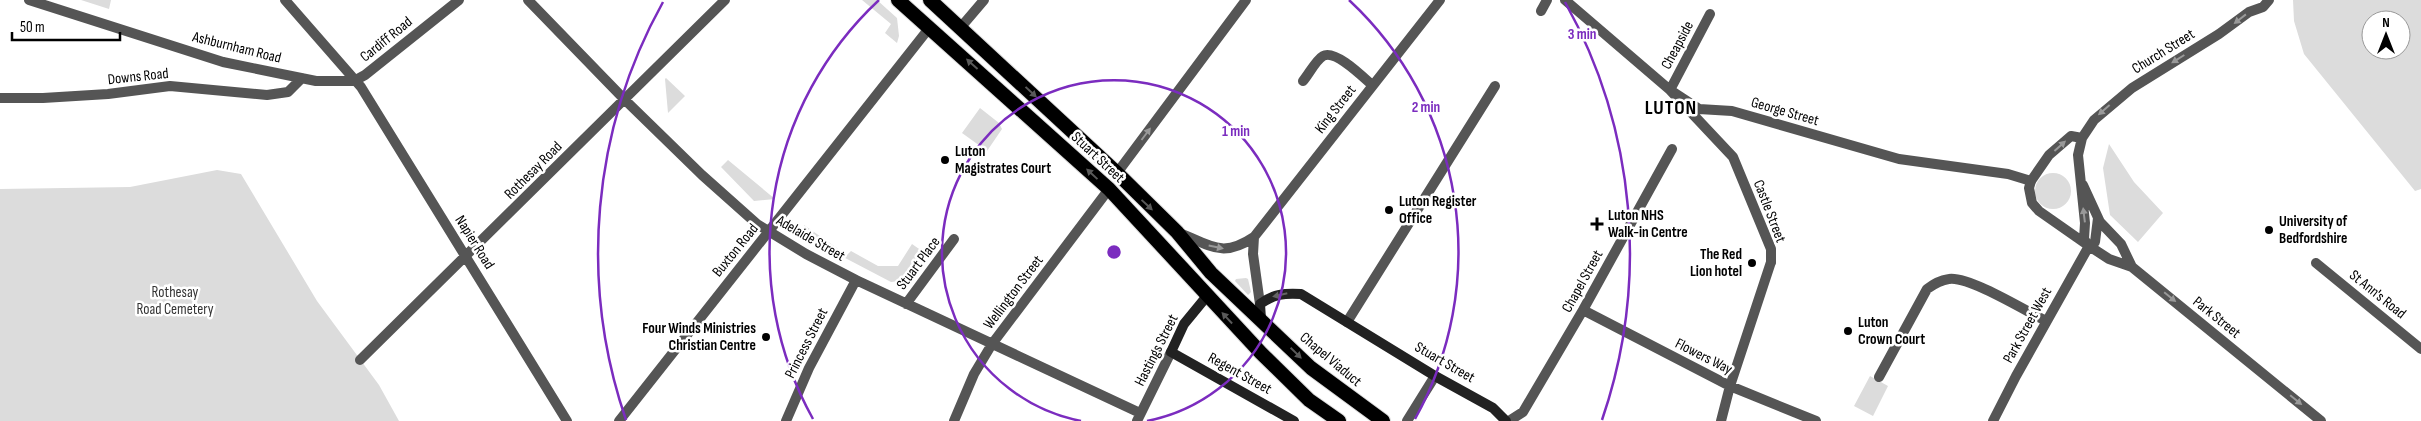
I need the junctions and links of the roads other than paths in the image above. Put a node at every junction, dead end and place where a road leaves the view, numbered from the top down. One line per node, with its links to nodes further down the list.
1 (28, 0): 18 (street, Ashburnham Road)
2 (285, 0): 19 (street, Napier Road)
3 (459, 0): 19 (street, Cardiff Road)
4 (528, 0): 25 (street, Adelaide Street)
5 (725, 0): 25 (street, Rothesay Road)
6 (898, 0): 16 (highway, Stuart Street)
7 (930, 0): 17 (highway, Stuart Street)
8 (984, 0): 17 (street)
9 (1246, 0): 28 (street, one-way to 9)
10 (1440, 0): 21 (street, King Street)
11 (1547, 0): 14 (street)
12 (1565, 0): 23 (street, George Street)
13 (2266, 3): 26 (street, Church Street, one-way to 26)
14 (1541, 11)
15 (1710, 14): 23 (street, Cheapside)
16 (930, 27): 31 (highway, Stuart Street, one-way to 16); 33 (street, Buxton Road)
17 (961, 27): 28 (highway, Stuart Street, one-way to 28)
18 (302, 78): 19 (street, Ashburnham Road); 24 (street, Downs Road)
19 (354, 81): 38 (street, Napier Road)
20 (1303, 81): 21 (street)
21 (1372, 85): 35 (street, King Street)
22 (1495, 86): 48 (street)
23 (1670, 90): 29 (street, George Street); 55 (street, Castle Street)
24 (0, 98)
25 (625, 100): 33 (street, Adelaide Street); 38 (street, Rothesay Road)
26 (2082, 138): 29 (street, one-way to 26); 30 (street)
27 (1672, 150): 45 (street, Chapel Street)
28 (1117, 173): 34 (highway, Stuart Street, one-way to 34)
29 (2031, 181): 37 (street, Park Street)
30 (2082, 183): 32 (street); 37 (street, one-way to 30)
31 (1109, 189): 42 (highway, Stuart Street); 49 (street, Wellington Street)
32 (2098, 218): 37 (street, Park Street West); 40 (street)
33 (769, 232): 41 (street, Adelaide Street); 58 (street, Buxton Road)
34 (1176, 232): 35 (street, one-way to 35); 46 (highway, Stuart Street)
35 (1254, 236): 44 (street)
36 (954, 239): 43 (street, Stuart Place)
37 (2088, 246): 40 (street, Park Street); 47 (street, Park Street West)
38 (466, 256): 52 (street, Rothesay Road); 57 (street, Napier Road)
39 (2316, 263): 50 (street, St Ann's Road)
40 (2132, 267): 69 (street, Park Street, one-way to 69)
41 (856, 280): 43 (street, Adelaide Street); 59 (street, Princess Street)
42 (1207, 296): 51 (main road, Hastings Street); 62 (highway, Stuart Street, one-way to 42)
43 (906, 304): 49 (street, Adelaide Street)
44 (1260, 304): 46 (main road); 48 (main road, Stuart Street, one-way to 44)
45 (1584, 310): 55 (street, Flowers Way); 65 (street, Chapel Street)
46 (1261, 319): 63 (highway, Chapel Viaduct, one-way to 63)
47 (2046, 321): 54 (street); 68 (street, Park Street West)
48 (1347, 322): 53 (main road, Stuart Street)
49 (992, 344): 56 (street, Adelaide Street); 60 (street, Wellington Street)
50 (2421, 349)
51 (1171, 352): 56 (street, Hastings Street); 61 (main road, Regent Street)
52 (360, 360)
53 (1435, 376): 64 (street); 65 (main road, Stuart Street)
54 (1879, 377)
55 (1730, 386): 66 (street, Castle Street); 67 (street, Flowers Way)
56 (1139, 417)
57 (567, 421)
58 (619, 421)
59 (786, 421)
60 (954, 421)
61 (1294, 421)
62 (1339, 421)
63 (1383, 421)
64 (1407, 421)
65 (1507, 421)
66 (1721, 421)
67 (1816, 421)
68 (1993, 421)
69 (2321, 421)

